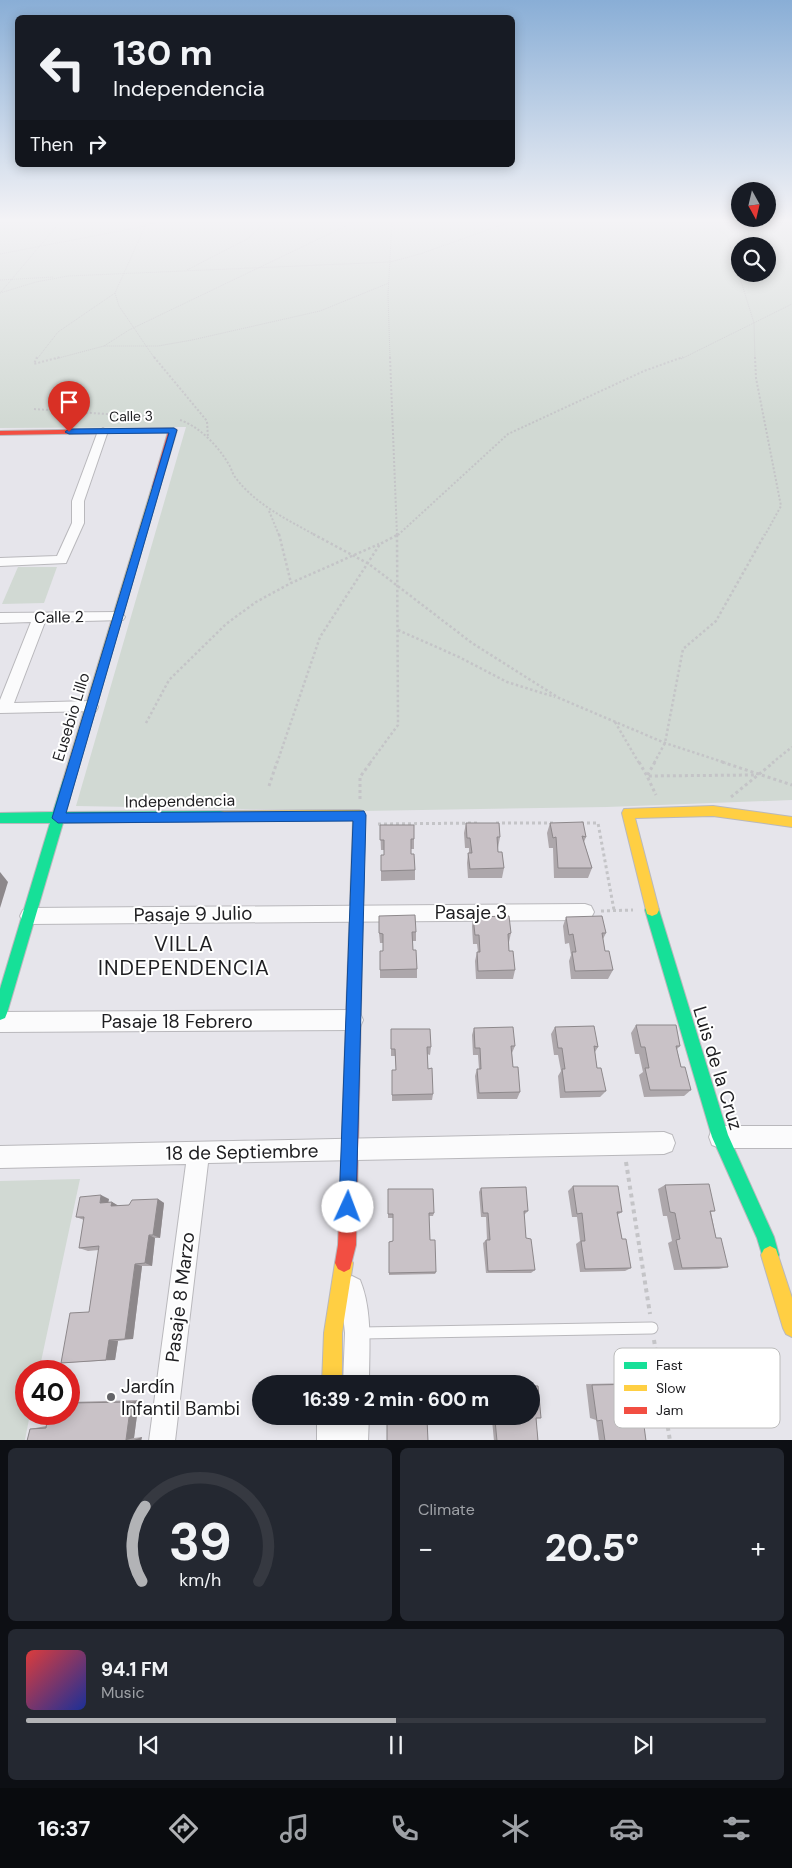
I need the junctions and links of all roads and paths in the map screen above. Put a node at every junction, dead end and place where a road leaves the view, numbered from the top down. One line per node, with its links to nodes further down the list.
1 (12, 289): 7 (path)
2 (116, 289): 8 (path)
3 (212, 289): 11 (path)
4 (376, 289): 13 (path)
5 (389, 289): 22 (path)
6 (744, 289): 10 (path)
7 (0, 293)
8 (115, 293): 11 (path); 12 (path)
9 (792, 304): 10 (path)
10 (754, 323): 22 (path); 37 (path)
11 (132, 328): 12 (path); 13 (path)
12 (104, 346): 13 (path)
13 (144, 346): 20 (path)
14 (34, 409): 15 (path)
15 (152, 418)
16 (178, 419): 20 (path)
17 (174, 430): 18 (street, Calle 3); 29 (street, Eusebio Lillo)
18 (103, 431): 19 (street, Calle 3); 25 (street)
19 (0, 433)
20 (208, 438): 21 (path)
21 (269, 510): 24 (path); 27 (path)
22 (397, 536): 23 (path); 28 (path)
23 (380, 544): 24 (path); 26 (path)
24 (353, 555): 26 (path); 27 (path)
25 (0, 563)
26 (369, 564): 28 (path); 42 (path)
27 (291, 583): 36 (path)
28 (397, 584): 32 (path); 33 (path)
29 (118, 617): 31 (street, Calle 2); 34 (street, Eusebio Lillo)
30 (0, 618): 31 (street, Calle 2)
31 (40, 618): 34 (street)
32 (398, 630): 33 (path); 45 (path)
33 (559, 698): 35 (path)
34 (91, 707): 47 (street, Eusebio Lillo)
35 (615, 722): 37 (path); 40 (path)
36 (146, 723)
37 (666, 743): 39 (path); 40 (path)
38 (792, 747): 39 (path)
39 (758, 775): 40 (path); 41 (path); 43 (path)
40 (647, 776): 44 (path)
41 (792, 785)
42 (269, 786)
43 (714, 811): 44 (street); 48 (street)
44 (663, 812): 52 (street, Luis de la Cruz)
45 (360, 815): 47 (street, Independencia); 55 (street)
46 (0, 818): 47 (street, Independencia)
47 (58, 818): 56 (street, Eusebio Lillo)
48 (792, 822)
49 (558, 823): 51 (path)
50 (578, 823): 53 (path)
51 (373, 826)
52 (652, 909): 53 (path); 60 (street, Luis de la Cruz)
53 (614, 910): 54 (path)
54 (585, 912): 55 (street, Pasaje 3)
55 (356, 913): 56 (street, Pasaje 9 Julio); 58 (street)
56 (29, 916): 57 (street, Eusebio Lillo)
57 (0, 1013)
58 (353, 1020): 59 (street, Pasaje 18 Febrero); 64 (street)
59 (0, 1022)
60 (720, 1137): 61 (street); 69 (street, Luis de la Cruz)
61 (792, 1137)
62 (623, 1143): 63 (street, 18 de Septiembre); 64 (street, 18 de Septiembre); 68 (path)
63 (664, 1143)
64 (349, 1150): 65 (street, 18 de Septiembre); 67 (street)
65 (198, 1153): 66 (street, 18 de Septiembre); 76 (street, Pasaje 8 Marzo)
66 (0, 1157)
67 (347, 1245): 70 (street); 72 (street)
68 (652, 1328): 70 (lane); 71 (path)
69 (792, 1328)
70 (357, 1333): 73 (street)
71 (655, 1348)
72 (332, 1375)
73 (356, 1375)
74 (330, 1425): 77 (street)
75 (356, 1425): 78 (street)
76 (162, 1440)
77 (330, 1440)
78 (355, 1440)

